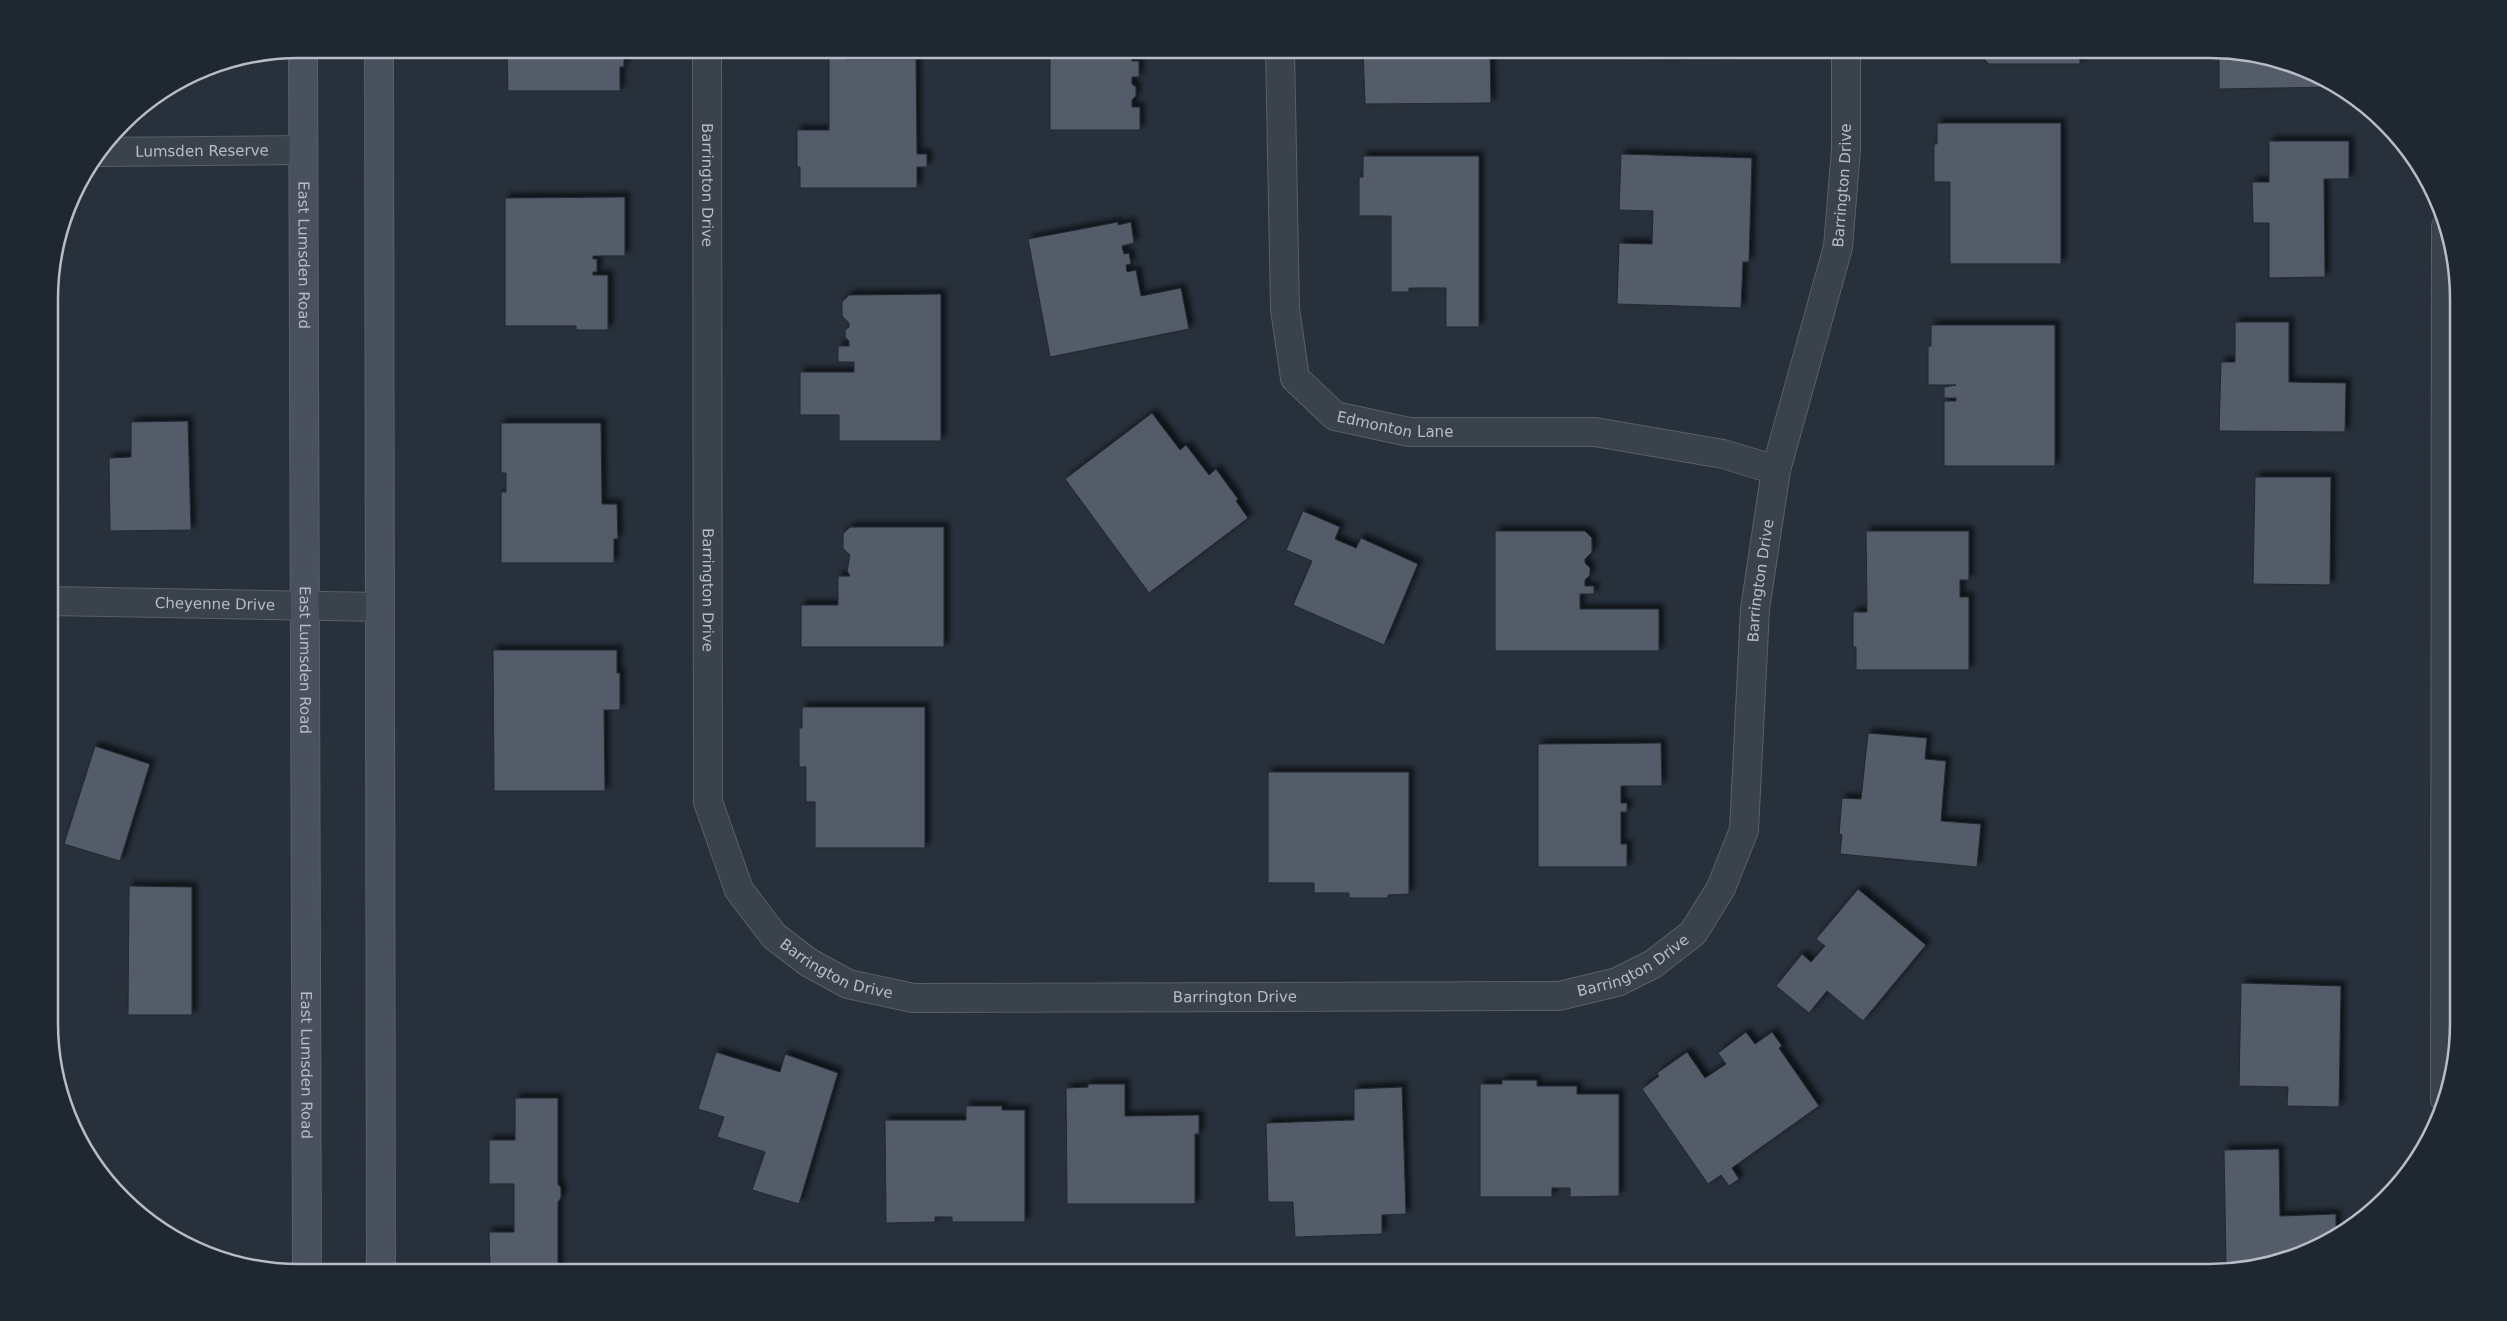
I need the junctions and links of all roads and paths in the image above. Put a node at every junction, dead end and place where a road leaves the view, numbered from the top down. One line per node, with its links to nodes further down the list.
1 (303, 58): 6 (main road, East Lumsden Road)
2 (379, 58): 12 (main road)
3 (707, 58): 9 (street, Barrington Drive)
4 (1280, 58): 9 (street, Edmonton Lane)
5 (1846, 58): 9 (street, Barrington Drive)
6 (302, 150): 7 (street, Lumsden Reserve); 11 (main road, East Lumsden Road)
7 (107, 152)
8 (2446, 259): 13 (street)
9 (1776, 470)
10 (58, 601): 11 (street, Cheyenne Drive)
11 (306, 605): 12 (street, Cheyenne Drive); 14 (main road, East Lumsden Road)
12 (380, 607): 15 (main road)
13 (2445, 1069)
14 (308, 1264)
15 (381, 1264)

